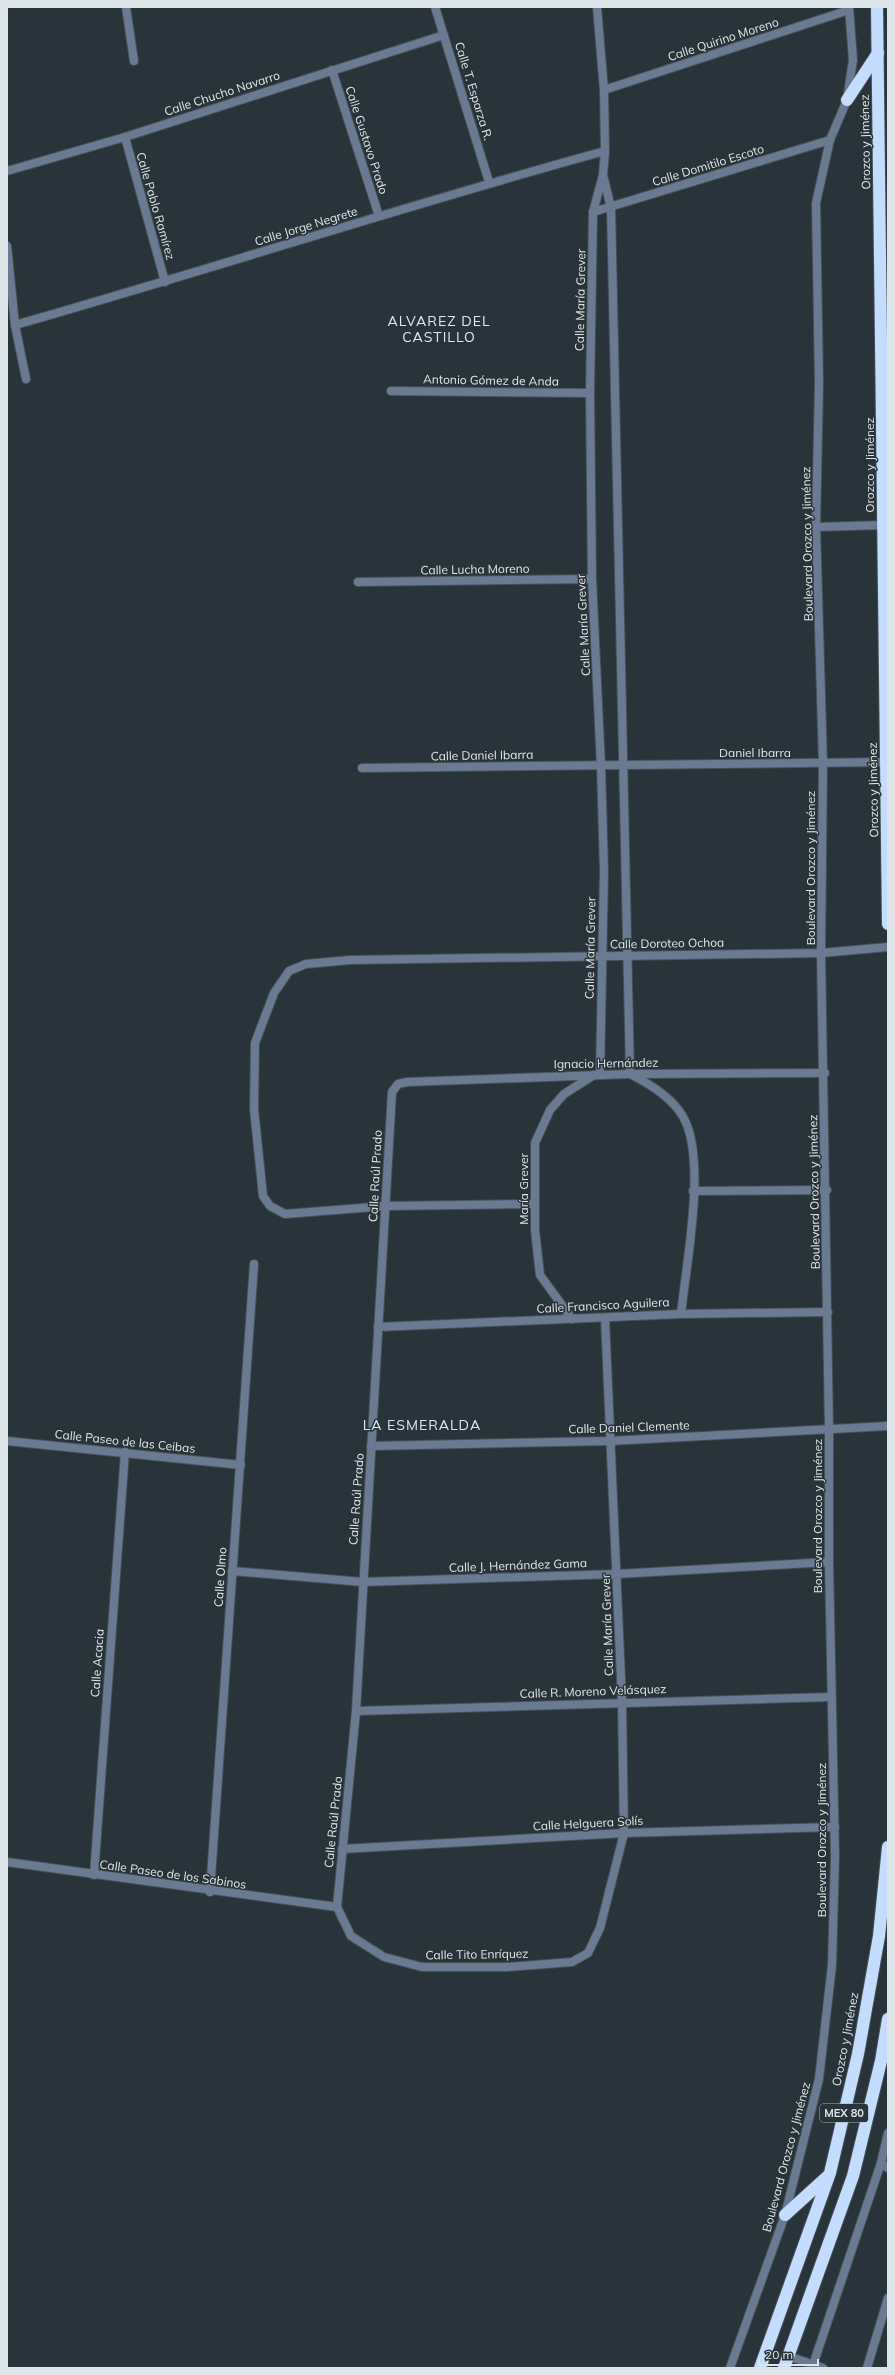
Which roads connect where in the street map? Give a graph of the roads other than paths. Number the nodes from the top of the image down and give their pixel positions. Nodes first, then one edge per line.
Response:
1 (126, 7) edge
2 (435, 7) edge
3 (598, 7) edge
4 (877, 7) edge
5 (849, 8) edge
6 (444, 35) junction
7 (878, 53) junction
8 (134, 61) dead end
9 (332, 70) junction
10 (604, 90) junction
11 (847, 100) junction
12 (124, 137) junction
13 (830, 140) junction
14 (605, 151) junction
15 (7, 171) edge
16 (603, 175) junction
17 (489, 182) junction
18 (611, 208) junction
19 (593, 212) junction
20 (379, 216) junction
21 (7, 246) edge
22 (165, 282) junction
23 (15, 325) junction
24 (26, 379) dead end
25 (391, 391) dead end
26 (590, 393) junction
27 (884, 525) junction
28 (816, 527) junction
29 (592, 579) junction
30 (358, 582) dead end
31 (887, 762) junction
32 (823, 764) junction
33 (602, 766) junction
34 (623, 766) junction
35 (362, 768) dead end
36 (888, 924) edge
37 (888, 947) edge
38 (822, 953) junction
39 (602, 955) junction
40 (628, 955) junction
41 (825, 1073) junction
42 (630, 1074) junction
43 (597, 1075) junction
44 (392, 1092) joint
45 (826, 1190) junction
46 (693, 1191) junction
47 (535, 1204) junction
48 (386, 1206) junction
49 (254, 1264) dead end
50 (828, 1312) junction
51 (681, 1314) junction
52 (605, 1318) junction
53 (572, 1319) junction
54 (378, 1327) junction
55 (888, 1426) edge
56 (829, 1430) junction
57 (7, 1441) edge
58 (610, 1441) junction
59 (371, 1446) junction
60 (125, 1452) junction
61 (241, 1465) junction
62 (828, 1562) junction
63 (232, 1571) junction
64 (617, 1574) junction
65 (363, 1582) junction
66 (831, 1697) junction
67 (622, 1702) junction
68 (356, 1711) junction
69 (835, 1827) junction
70 (624, 1833) junction
71 (888, 1847) edge
72 (342, 1849) junction
73 (7, 1862) edge
74 (94, 1875) junction
75 (210, 1892) junction
76 (337, 1908) junction
77 (600, 1928) joint
78 (888, 2020) edge
79 (888, 2133) edge
80 (884, 2166) edge
81 (830, 2173) junction
82 (785, 2216) junction
83 (888, 2298) edge
84 (788, 2356) junction
85 (812, 2366) edge
86 (730, 2368) edge
87 (760, 2368) edge
88 (784, 2368) edge
89 (823, 2368) edge
90 (868, 2368) edge

1 - 8 street
2 - 6 street, Calle T. Esparza R.
3 - 10 street, Calle María Grever
4 - 7 highway, Orozco y Jiménez
5 - 10 street, Calle Quirino Moreno
5 - 11 street, Boulevard Orozco y Jiménez / MEX 80
6 - 9 street, Calle Chucho Navarro
6 - 17 street, Calle T. Esparza R.
7 - 11 highway
7 - 27 highway, Orozco y Jiménez
9 - 12 street, Calle Chucho Navarro
9 - 20 street, Calle Gustavo Prado
10 - 14 street, Calle María Grever
11 - 13 street, Boulevard Orozco y Jiménez / MEX 80
12 - 15 street, Calle Chucho Navarro
12 - 22 street, Calle Pablo Ramírez
13 - 18 street, Calle Domitilo Escoto
13 - 28 street, Boulevard Orozco y Jiménez / MEX 80
14 - 16 street, Calle María Grever
14 - 17 street, Calle Jorge Negrete
16 - 18 street, Calle María Grever
16 - 19 street, Calle María Grever
17 - 20 street, Calle Jorge Negrete
18 - 19 street, Calle Domitilo Escoto
18 - 34 street, Calle María Grever
19 - 26 street, Calle María Grever
20 - 22 street, Calle Jorge Negrete
21 - 23 street
22 - 23 street, Calle Jorge Negrete
23 - 24 street
25 - 26 street, Antonio Gómez de Anda
26 - 29 street, Calle María Grever
27 - 28 street
27 - 31 highway, Orozco y Jiménez
28 - 32 street, Boulevard Orozco y Jiménez / MEX 80
29 - 30 street, Calle Lucha Moreno
29 - 33 street, Calle María Grever
31 - 32 street, Daniel Ibarra
31 - 36 highway, Orozco y Jiménez
32 - 34 street, Daniel Ibarra
32 - 38 street, Boulevard Orozco y Jiménez / MEX 80
33 - 34 street, Daniel Ibarra
33 - 35 street, Calle Daniel Ibarra
33 - 39 street, Calle María Grever
34 - 40 street, Calle María Grever
37 - 38 street, Calle Doroteo Ochoa
38 - 40 street, Calle Doroteo Ochoa
38 - 41 street, Boulevard Orozco y Jiménez / MEX 80
39 - 40 street, Calle Doroteo Ochoa
39 - 43 street, Calle María Grever
39 - 48 street, Calle Doroteo Ochoa
40 - 42 street, Calle María Grever
41 - 42 street, Ignacio Hernández
41 - 45 street, Boulevard Orozco y Jiménez / MEX 80
42 - 43 street, Ignacio Hernández
42 - 46 street
43 - 44 street, Ignacio Hernández
43 - 47 street, María Grever
44 - 48 street, Calle Raúl Prado
45 - 46 street
45 - 50 street, Boulevard Orozco y Jiménez / MEX 80
46 - 51 street
47 - 48 street, Calle Doroteo Ochoa
47 - 53 street, María Grever
48 - 54 street, Calle Raúl Prado
49 - 61 street, Calle Olmo
50 - 51 street, Calle Francisco Aguilera
50 - 56 street, Boulevard Orozco y Jiménez / MEX 80
51 - 52 street, Calle Francisco Aguilera
52 - 53 street, Calle Francisco Aguilera
52 - 58 street, Calle María Grever
53 - 54 street, Calle Francisco Aguilera
54 - 59 street, Calle Raúl Prado
55 - 56 street, Calle Daniel Clemente
56 - 58 street, Calle Daniel Clemente
56 - 62 street, Boulevard Orozco y Jiménez / MEX 80
57 - 60 street, Calle Paseo de las Ceibas
58 - 59 street, Calle Daniel Clemente
58 - 64 street, Calle María Grever
59 - 65 street, Calle Raúl Prado
60 - 61 street, Calle Paseo de las Ceibas
60 - 74 street, Calle Acacia
61 - 63 street, Calle Olmo
62 - 64 street, Calle J. Hernández Gama
62 - 66 street, Boulevard Orozco y Jiménez / MEX 80
63 - 65 street, Calle J. Hernández Gama
63 - 75 street, Calle Olmo
64 - 65 street, Calle J. Hernández Gama
64 - 67 street, Calle María Grever
65 - 68 street, Calle Raúl Prado
66 - 67 street, Calle R. Moreno Velásquez
66 - 69 street, Boulevard Orozco y Jiménez / MEX 80
67 - 68 street, Calle R. Moreno Velásquez
67 - 70 street, Calle María Grever
68 - 72 street, Calle Raúl Prado
69 - 70 street, Calle Helguera Solís
69 - 82 street, Boulevard Orozco y Jiménez / MEX 80
70 - 72 street, Calle Helguera Solís
70 - 77 street, Calle María Grever
71 - 81 highway, Orozco y Jiménez / MEX 80
72 - 76 street, Calle Raúl Prado
73 - 74 street, Calle Paseo de los Sabinos
74 - 75 street, Calle Paseo de los Sabinos
75 - 76 street, Calle Paseo de los Sabinos
76 - 77 street, Calle Tito Enríquez
78 - 84 highway, MEX 80
79 - 80 street
80 - 85 street
81 - 82 highway
81 - 87 highway, Orozco y Jiménez / MEX 80
82 - 86 street, Boulevard Orozco y Jiménez / MEX 80
83 - 90 street
84 - 85 street
84 - 88 highway, MEX 80
85 - 89 street

